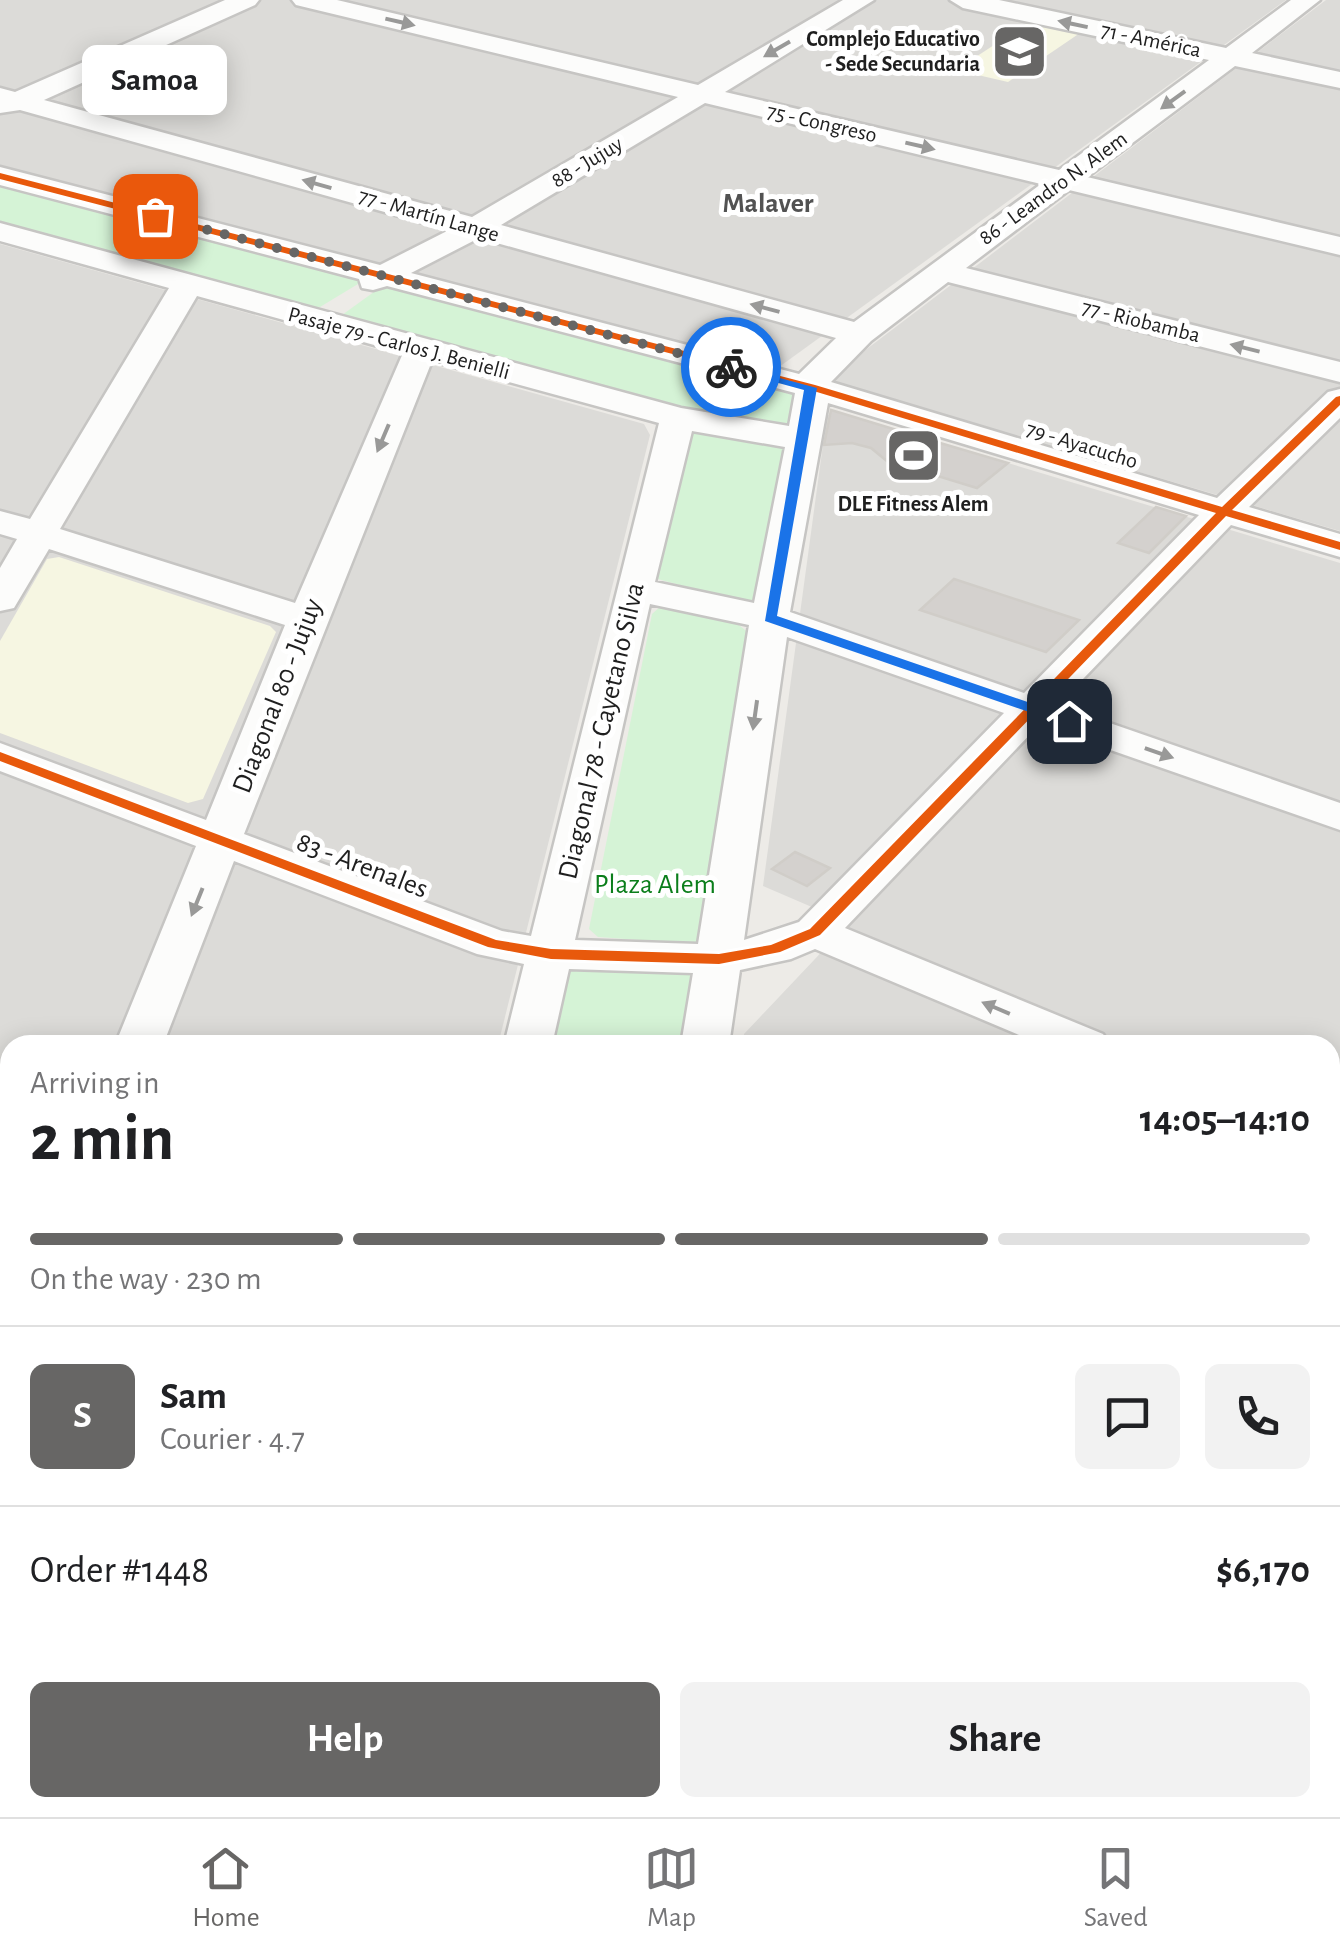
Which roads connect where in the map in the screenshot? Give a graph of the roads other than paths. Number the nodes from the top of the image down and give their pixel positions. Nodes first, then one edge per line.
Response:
1 (246, 0) edge
2 (305, 0) edge
3 (861, 0) edge
4 (962, 0) edge
5 (1307, 0) edge
6 (1231, 57) junction
7 (1340, 80) edge
8 (702, 94) junction
9 (6, 102) edge
10 (0, 176) edge
11 (1065, 180) junction
12 (475, 228) junction
13 (0, 232) edge
14 (1340, 246) edge
15 (942, 271) junction
16 (383, 276) junction
17 (187, 285) junction
18 (311, 319) junction
19 (859, 334) junction
20 (420, 348) junction
21 (1340, 372) edge
22 (811, 388) junction
23 (1340, 398) edge
24 (678, 418) junction
25 (801, 439) junction
26 (1224, 511) junction
27 (0, 522) edge
28 (39, 535) junction
29 (1340, 546) edge
30 (634, 589) junction
31 (0, 600) edge
32 (770, 618) junction
33 (307, 619) junction
34 (1036, 709) junction
35 (0, 756) edge
36 (1340, 817) edge
37 (222, 838) junction
38 (815, 932) junction
39 (551, 954) junction
40 (719, 959) junction
41 (143, 1035) edge
42 (531, 1035) edge
43 (707, 1035) edge
44 (1062, 1035) edge

1 - 9 street
2 -> 8 street, 75 - Congreso
3 -> 8 street, 88 - Jujuy
6 -> 4 street, 71 - América
5 - 6 street, 86 - Leandro N. Alem
6 - 7 street, 71 - América
6 -> 11 street, 86 - Leandro N. Alem
8 -> 11 street, 75 - Congreso
8 - 12 street, 88 - Jujuy
12 -> 9 street, 77 - Martín Lange
10 - 16 street, 79 - Ayacucho
11 - 14 street, 75 - Congreso
11 - 15 street, 86 - Leandro N. Alem
12 - 16 street, 88 - Jujuy
19 -> 12 street, 77 - Martín Lange
13 - 17 street, Pasaje 79 - Carlos J. Benielli
15 - 19 street, 86 - Leandro N. Alem
21 -> 15 street, 77 - Riobamba
16 - 18 street, 88 - Jujuy
16 - 22 street, 79 - Ayacucho
17 - 18 street, Pasaje 79 - Carlos J. Benielli
17 - 28 street
18 - 20 street, Pasaje 79 - Carlos J. Benielli
19 - 22 street, 86 - Leandro N. Alem
20 - 24 street, Pasaje 79 - Carlos J. Benielli
20 -> 33 street, Diagonal 80 - Jujuy
22 - 25 street
22 - 26 street, 79 - Ayacucho
23 - 26 street
24 - 25 street, Pasaje 79 - Carlos J. Benielli
24 - 30 street, Diagonal 78 - Cayetano Silva
25 - 32 street
26 - 29 street, 79 - Ayacucho
26 - 34 street
27 - 28 street
28 - 31 street
28 - 33 street
30 - 32 street
30 - 39 street, Diagonal 78 - Cayetano Silva
32 - 34 street
32 -> 40 street
33 - 37 street, Diagonal 80 - Jujuy
34 -> 36 street
34 - 38 street
35 - 37 street, 83 - Arenales
37 - 39 street, 83 - Arenales
37 -> 41 street, Diagonal 80 - Jujuy
38 - 40 street, 83 - Arenales
44 -> 38 street
39 - 40 street, 83 - Arenales
39 - 42 street, Diagonal 78 - Cayetano Silva
40 - 43 street

